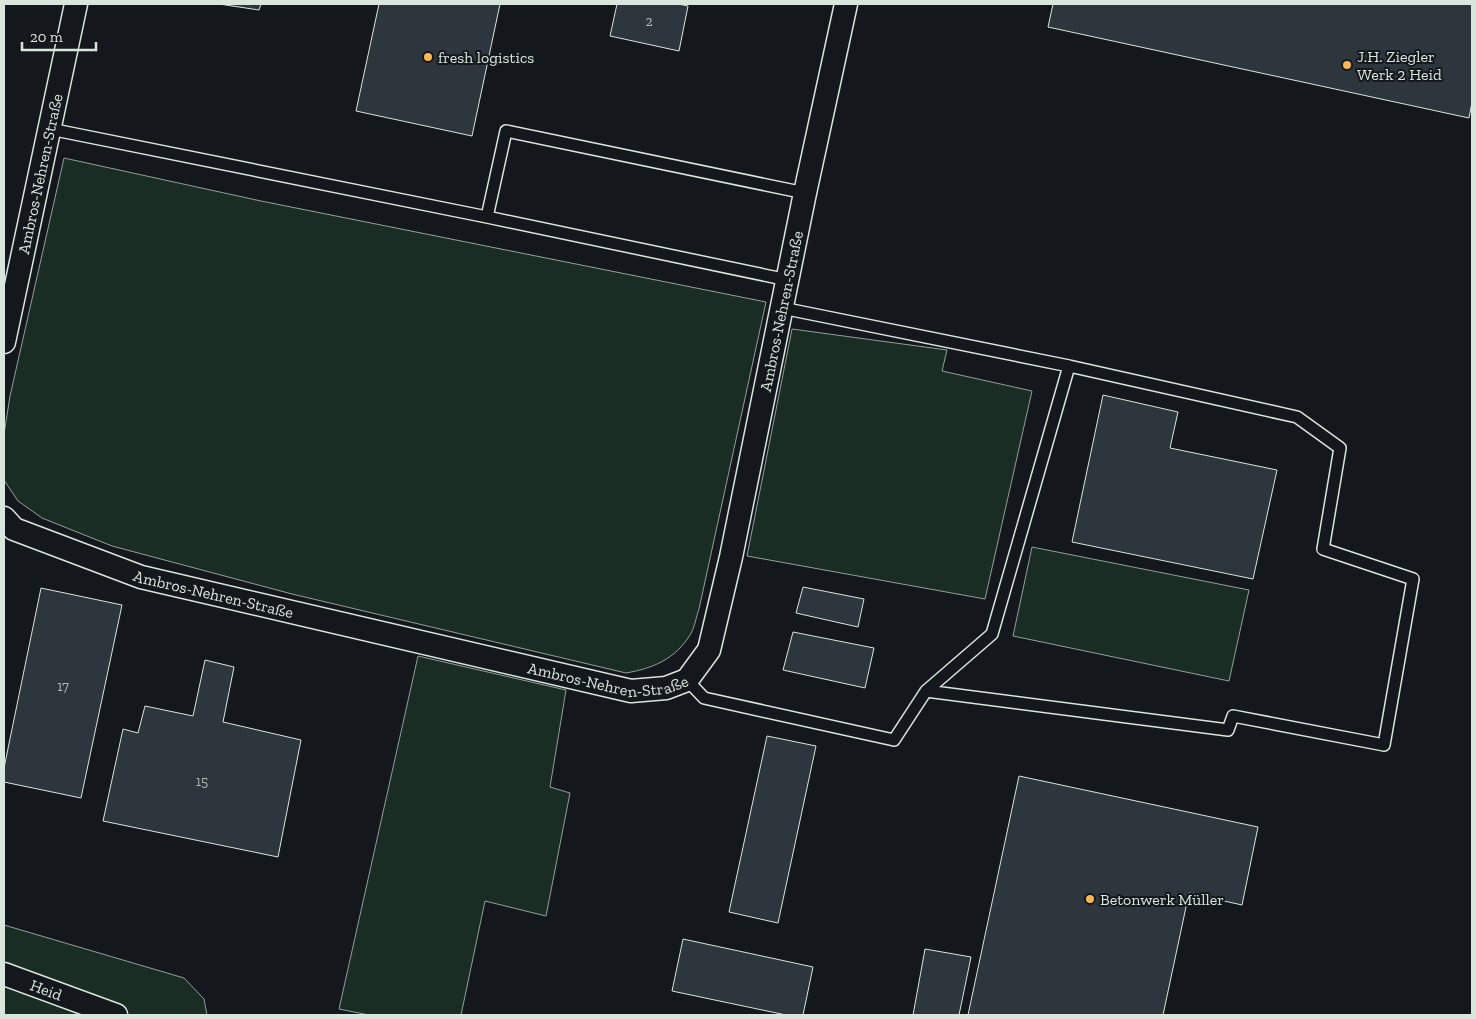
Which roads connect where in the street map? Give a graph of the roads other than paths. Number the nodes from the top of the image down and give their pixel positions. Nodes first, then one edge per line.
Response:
1 (76, 4) edge
2 (846, 4) edge
3 (50, 129) junction
4 (805, 193) junction
5 (487, 217) junction
6 (788, 280) junction
7 (782, 308) junction
8 (4, 342) edge
9 (1069, 366) junction
10 (4, 518) edge
11 (687, 680) junction
12 (926, 691) junction
13 (4, 974) edge
14 (116, 1015) edge

1 - 3 street, Ambros-Nehren-Straße
2 - 4 street, Ambros-Nehren-Straße
3 - 5 lane
3 - 8 street, Ambros-Nehren-Straße
4 - 5 lane
4 - 6 street, Ambros-Nehren-Straße
5 - 6 lane
6 - 7 street, Ambros-Nehren-Straße
7 - 9 lane
7 - 11 street, Ambros-Nehren-Straße
9 - 12 lane
9 - 12 lane
10 - 11 street, Ambros-Nehren-Straße
11 - 12 lane
13 - 14 street, Heid

